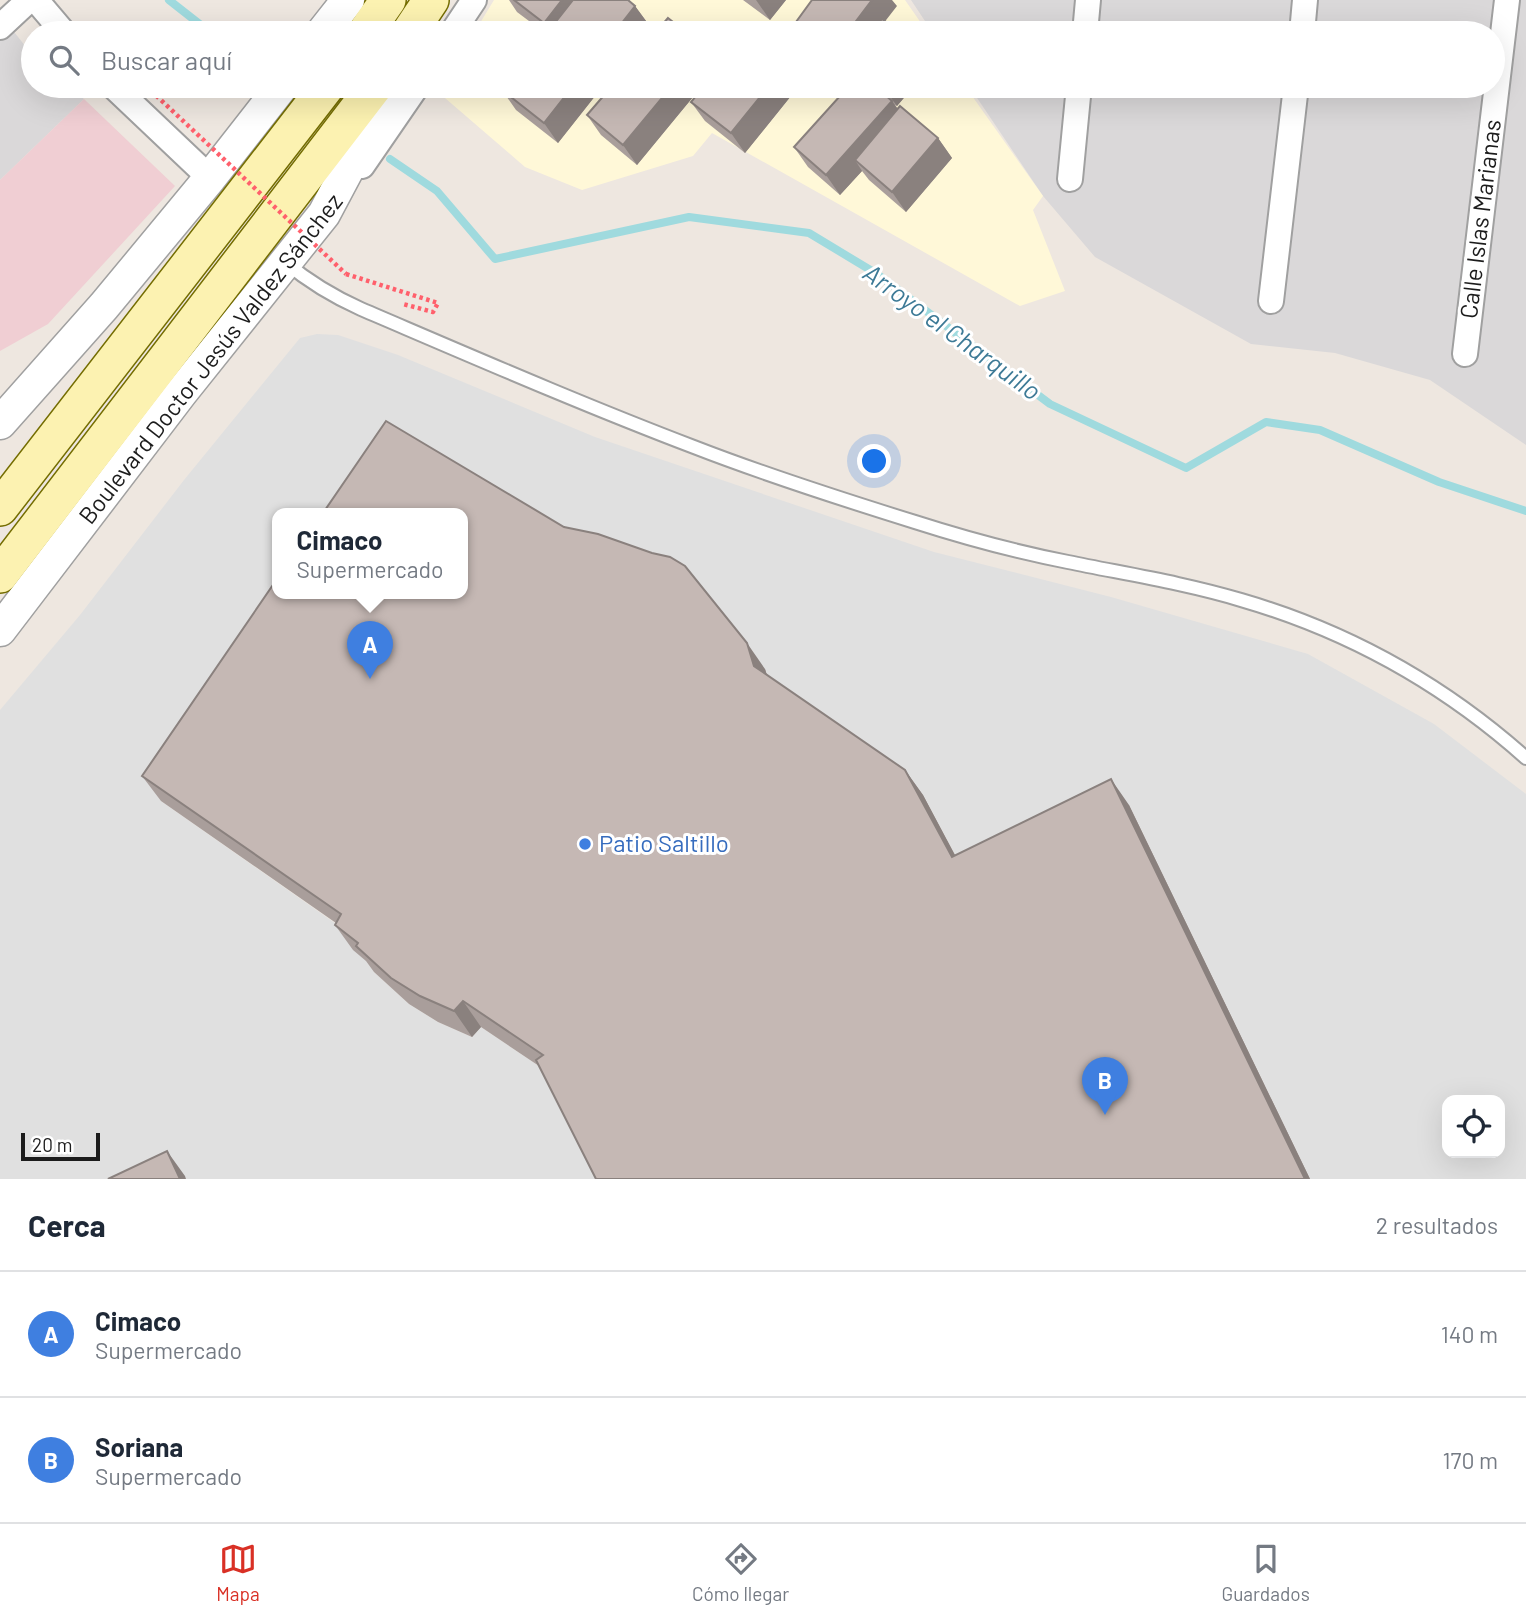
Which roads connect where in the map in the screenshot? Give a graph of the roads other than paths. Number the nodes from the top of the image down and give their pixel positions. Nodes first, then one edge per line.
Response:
1 (29, 0) edge
2 (36, 0) edge
3 (388, 0) edge
4 (433, 0) edge
5 (474, 0) edge
6 (1088, 0) edge
7 (1305, 0) edge
8 (1507, 0) edge
9 (340, 16) edge
10 (54, 21) edge
11 (418, 21) edge
12 (424, 21) edge
13 (460, 21) edge
14 (1086, 21) edge
15 (1303, 21) edge
16 (1505, 21) edge
17 (0, 27) edge
18 (125, 98) edge
19 (273, 98) edge
20 (318, 98) edge
21 (365, 98) edge
22 (386, 98) edge
23 (409, 98) edge
24 (1078, 98) edge
25 (1295, 98) edge
26 (1495, 98) edge
27 (221, 164) junction
28 (1069, 179) dead end
29 (324, 214) junction
30 (285, 262) junction
31 (1272, 301) dead end
32 (1465, 354) dead end
33 (0, 423) edge
34 (0, 508) edge
35 (0, 575) edge
36 (0, 630) edge
37 (1526, 758) edge

1 - 17 street
2 - 10 street
3 - 9 main road
4 - 11 main road
4 - 12 street
5 - 13 street
6 - 14 street
7 - 15 street
8 - 16 street, Calle Islas Marianas
18 - 27 street
19 - 27 street
20 - 34 main road
21 - 35 main road, Boulevard Doctor Jesús Valdez Sánchez
22 - 29 street
23 - 29 street, Boulevard Doctor Jesús Valdez Sánchez
24 - 28 street
25 - 31 street
26 - 32 street, Calle Islas Marianas
27 - 33 street
29 - 30 street, Boulevard Doctor Jesús Valdez Sánchez
30 - 36 street, Boulevard Doctor Jesús Valdez Sánchez
30 - 37 lane

